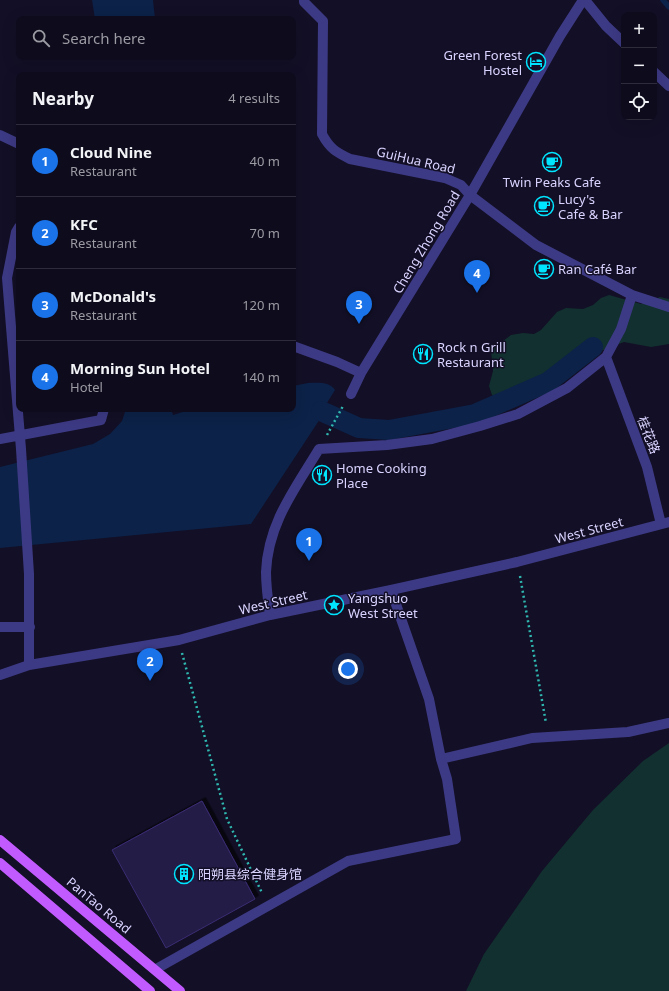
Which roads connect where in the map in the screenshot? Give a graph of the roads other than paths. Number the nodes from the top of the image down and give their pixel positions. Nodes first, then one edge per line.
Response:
1 (304, 0) edge
2 (584, 0) edge
3 (621, 40) edge
4 (657, 75) edge
5 (669, 86) edge
6 (0, 135) edge
7 (16, 143) edge
8 (470, 195) junction
9 (16, 232) edge
10 (3, 278) edge
11 (632, 295) junction
12 (669, 307) edge
13 (296, 347) edge
14 (606, 357) junction
15 (361, 373) junction
16 (350, 394) dead end
17 (16, 398) edge
18 (18, 412) edge
19 (103, 412) edge
20 (20, 435) junction
21 (0, 439) edge
22 (665, 523) edge
23 (391, 590) junction
24 (270, 615) junction
25 (0, 627) edge
26 (30, 627) junction
27 (30, 665) junction
28 (0, 675) edge
29 (669, 723) edge
30 (441, 759) junction
31 (0, 840) edge
32 (0, 862) edge
33 (156, 969) junction
34 (150, 991) edge
35 (180, 991) edge

1 - 8 street, GuiHua Road
2 - 3 street
2 - 8 street, Cheng Zhong Road
4 - 5 street
6 - 7 street
8 - 11 street, GuiHua Road
8 - 15 street, Cheng Zhong Road
9 - 10 street
10 - 17 street
11 - 12 street, GuiHua Road
11 - 14 street
13 - 15 street
14 - 22 street, 桂花路
14 - 24 street
15 - 16 street, Cheng Zhong Road
18 - 20 street
19 - 20 street
20 - 21 street
20 - 26 street
22 - 23 street, West Street
23 - 24 street, West Street
23 - 30 street
24 - 27 street, West Street
25 - 26 street
26 - 27 street
27 - 28 street, West Street
29 - 30 street
30 - 33 street
31 - 33 main road, PanTao Road
32 - 34 main road
33 - 35 main road, PanTao Road

